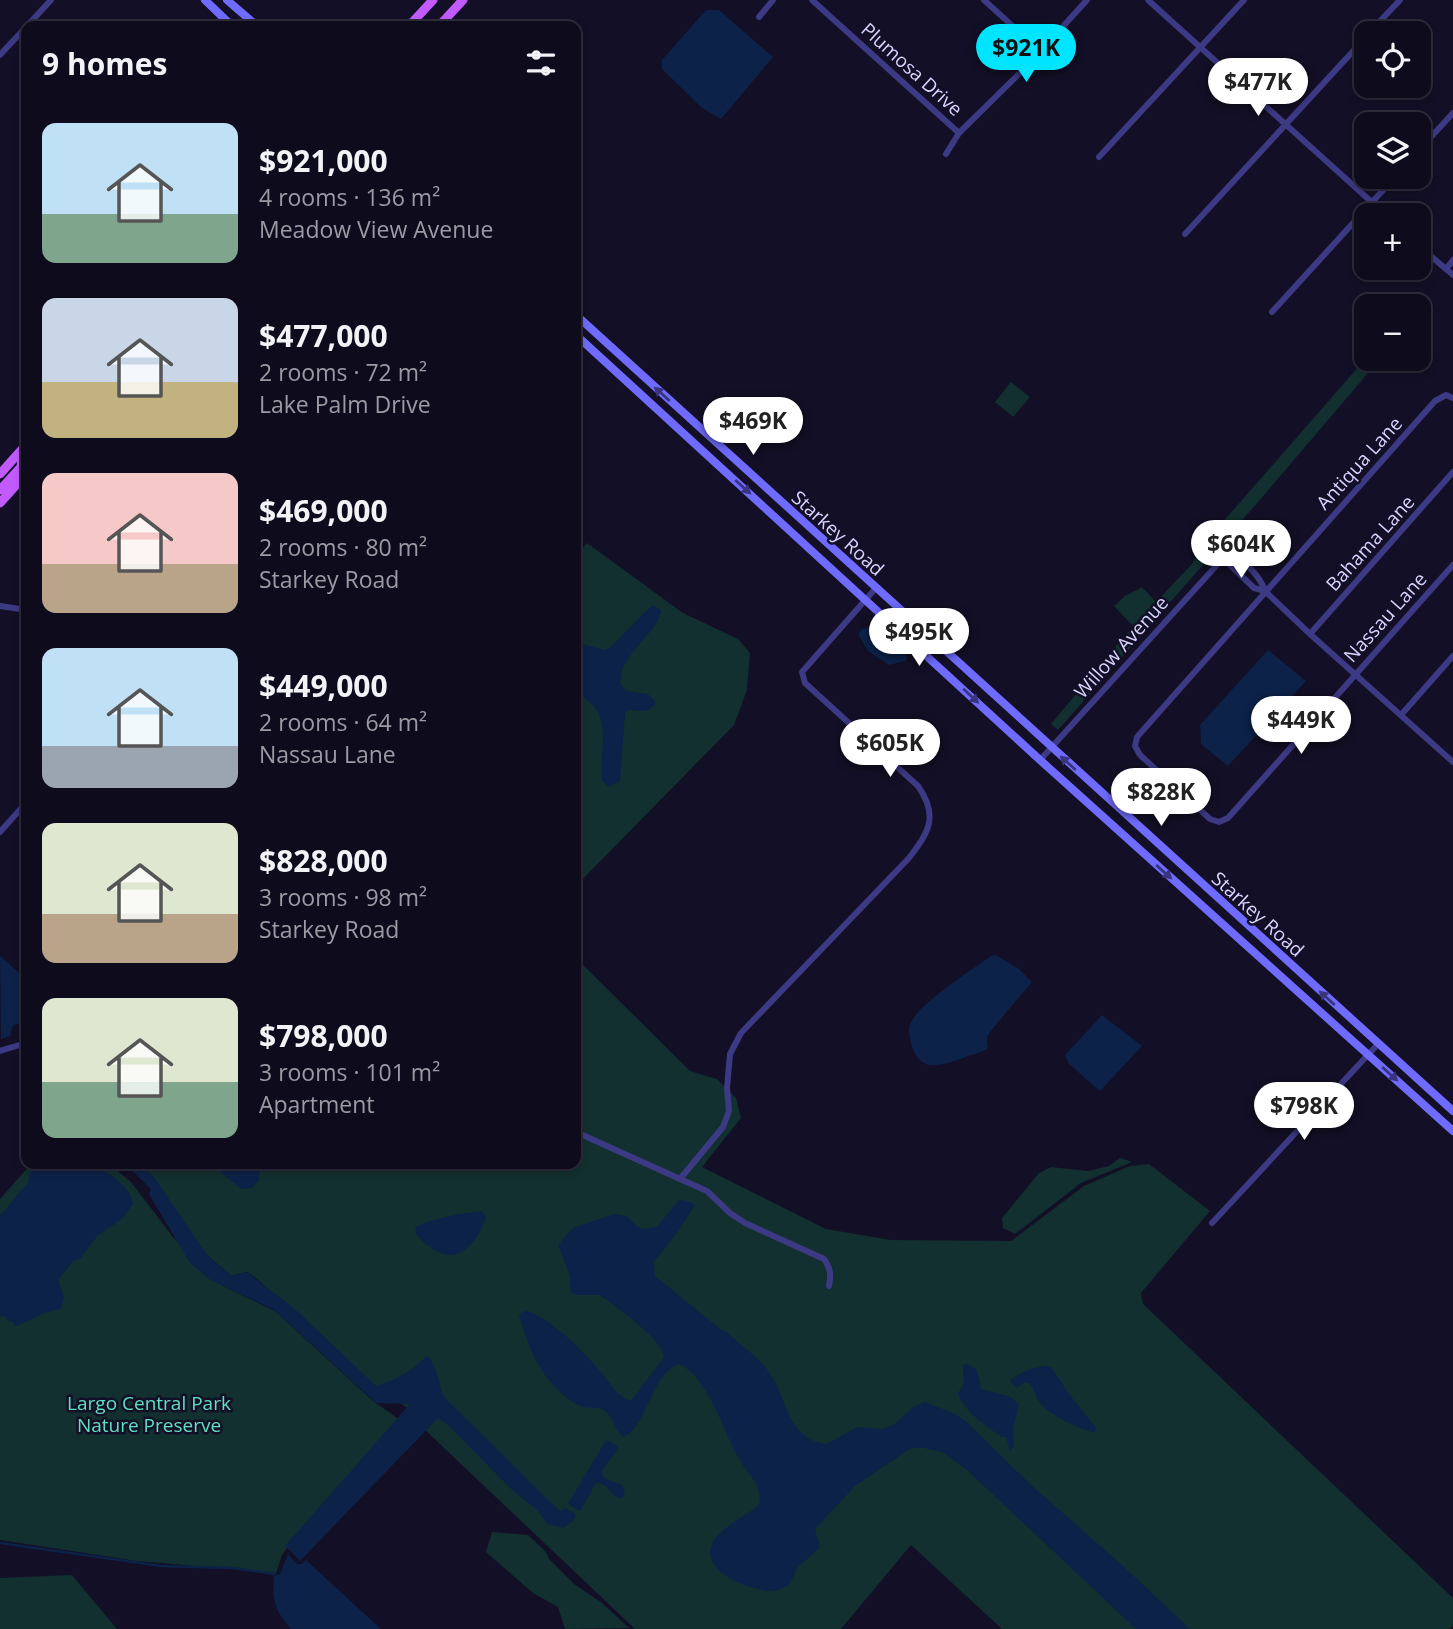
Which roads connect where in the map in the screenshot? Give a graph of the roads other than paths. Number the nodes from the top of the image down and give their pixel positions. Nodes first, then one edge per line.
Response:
1 (51, 0) edge
2 (205, 0) edge
3 (227, 0) edge
4 (433, 0) edge
5 (460, 0) edge
6 (774, 0) edge
7 (812, 0) edge
8 (984, 0) edge
9 (1087, 0) edge
10 (1148, 0) edge
11 (1244, 0) edge
12 (1400, 0) edge
13 (759, 17) dead end
14 (32, 21) edge
15 (227, 21) edge
16 (251, 21) edge
17 (414, 21) edge
18 (444, 21) edge
19 (1381, 21) edge
20 (21, 33) edge
21 (1201, 47) junction
22 (1354, 50) edge
23 (1040, 51) junction
24 (0, 55) edge
25 (1453, 113) edge
26 (1285, 124) junction
27 (959, 133) junction
28 (1431, 137) edge
29 (946, 154) dead end
30 (1099, 157) dead end
31 (1383, 189) edge
32 (1371, 202) junction
33 (1185, 234) dead end
34 (1431, 256) edge
35 (1453, 260) edge
36 (1446, 269) junction
37 (1453, 275) edge
38 (1272, 312) dead end
39 (581, 320) edge
40 (581, 340) edge
41 (1450, 397) edge
42 (21, 453) edge
43 (21, 468) edge
44 (1453, 472) edge
45 (0, 474) edge
46 (21, 480) edge
47 (0, 490) edge
48 (0, 503) edge
49 (1453, 565) edge
50 (875, 589) junction
51 (1265, 590) junction
52 (866, 600) junction
53 (0, 606) edge
54 (21, 609) edge
55 (1310, 634) junction
56 (1453, 656) edge
57 (1355, 675) junction
58 (1401, 715) junction
59 (1135, 746) joint
60 (1051, 748) junction
61 (1452, 758) edge
62 (1041, 761) junction
63 (21, 809) edge
64 (0, 832) edge
65 (1378, 1044) junction
66 (21, 1045) edge
67 (0, 1051) edge
68 (1368, 1055) junction
69 (1453, 1111) edge
70 (1453, 1131) edge
71 (581, 1134) edge
72 (680, 1179) junction
73 (1212, 1223) dead end
74 (829, 1286) dead end

1 - 14 street
2 - 15 main road
3 - 16 main road
4 - 17 main road
5 - 18 main road
6 - 13 street
7 - 27 street, Plumosa Drive
8 - 23 street
9 - 23 street
10 - 21 street
11 - 21 street
12 - 19 street
20 - 24 street
21 - 26 street
21 - 30 street
22 - 26 street
23 - 27 street
25 - 28 street
26 - 32 street
26 - 33 street
27 - 29 street
31 - 32 street
32 - 38 street
34 - 36 street
35 - 36 street
36 - 37 street
50 -> 39 main road, Starkey Road
40 -> 52 main road, Starkey Road
41 - 51 street, Antiqua Lane
42 - 45 main road
43 - 47 main road
44 - 55 street, Bahama Lane
46 - 48 main road
49 - 57 street, Nassau Lane
50 - 52 street
50 - 60 main road, Starkey Road
51 - 55 street
51 - 59 street, Antiqua Lane
51 - 60 street, Willow Avenue
52 -> 62 main road, Starkey Road
52 - 72 street
53 - 54 street
55 - 57 street
56 - 58 street
57 - 58 street
57 - 59 street, Nassau Lane
58 - 61 street
60 - 62 street, Willow Avenue
65 -> 60 main road, Starkey Road
62 -> 68 main road, Starkey Road
63 - 64 street
65 - 68 street
65 - 69 main road, Starkey Road
66 - 67 street
68 -> 70 main road, Starkey Road
68 - 73 street
71 - 72 street
72 - 74 street

